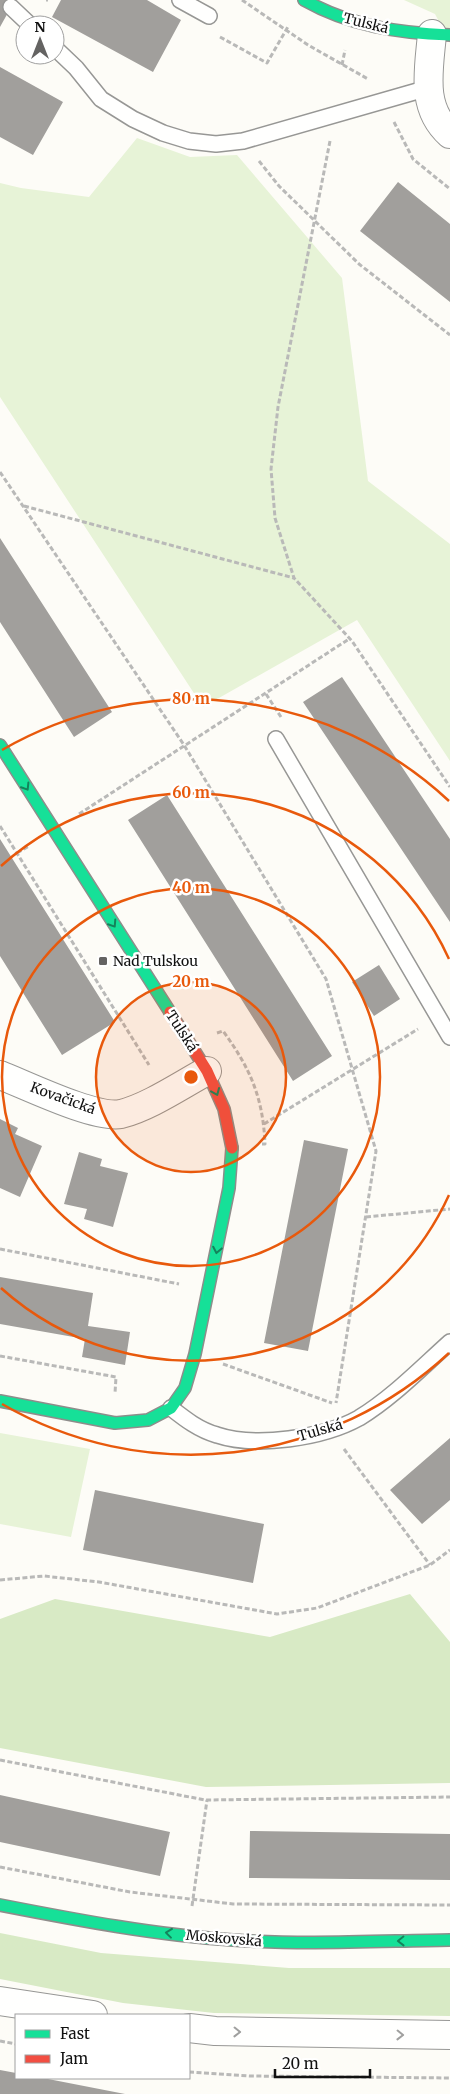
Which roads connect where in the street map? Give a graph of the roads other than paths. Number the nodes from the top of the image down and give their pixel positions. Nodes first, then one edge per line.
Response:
1 (180, 0) edge
2 (304, 0) edge
3 (11, 7) dead end
4 (19, 15) edge
5 (209, 16) dead end
6 (441, 35) edge
7 (65, 58) edge
8 (428, 88) junction
9 (450, 134) edge
10 (276, 739) dead end
11 (0, 745) edge
12 (450, 1037) edge
13 (207, 1071) junction
14 (0, 1074) edge
15 (450, 1342) edge
16 (0, 1401) edge
17 (171, 1408) junction
18 (0, 1905) edge
19 (450, 1940) edge
20 (0, 2000) edge
21 (87, 2014) edge
22 (190, 2028) edge
23 (450, 2035) edge

1 - 5 lane
2 - 6 street, Tulská
3 - 4 lane
6 - 8 street, Tulská
7 - 8 lane
8 - 9 street, Tulská
10 - 12 lane
11 -> 13 street, Tulská
13 - 14 street, Kovačická
13 -> 17 street, Tulská
15 - 17 lane, Tulská
16 - 17 street, Tulská
19 -> 18 street, Moskovská
20 - 21 street
22 -> 23 street

